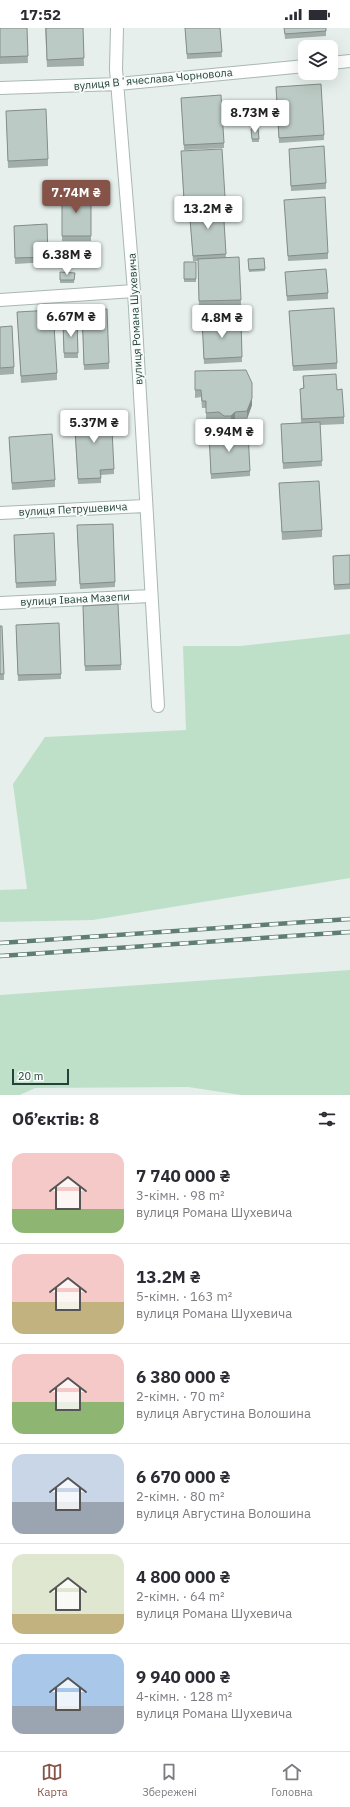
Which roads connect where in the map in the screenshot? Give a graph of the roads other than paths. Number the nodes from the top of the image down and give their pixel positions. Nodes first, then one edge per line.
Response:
1 (118, 28) edge
2 (350, 61) edge
3 (338, 62) edge
4 (298, 67) edge
5 (118, 84) junction
6 (0, 88) edge
7 (134, 291) junction
8 (0, 300) edge
9 (145, 506) junction
10 (0, 513) edge
11 (151, 596) junction
12 (0, 603) edge
13 (158, 706) dead end

1 - 5 street, вулиця Романа Шухевича
2 - 3 street
4 - 5 street, вулиця Вʼячеслава Чорновола
5 - 6 street, вулиця Вʼячеслава Чорновола
5 - 7 street, вулиця Романа Шухевича
7 - 8 street
7 - 9 street, вулиця Романа Шухевича
9 - 10 street, вулиця Петрушевича
9 - 11 street, вулиця Романа Шухевича
11 - 12 street, вулиця Івана Мазепи
11 - 13 street, вулиця Романа Шухевича

